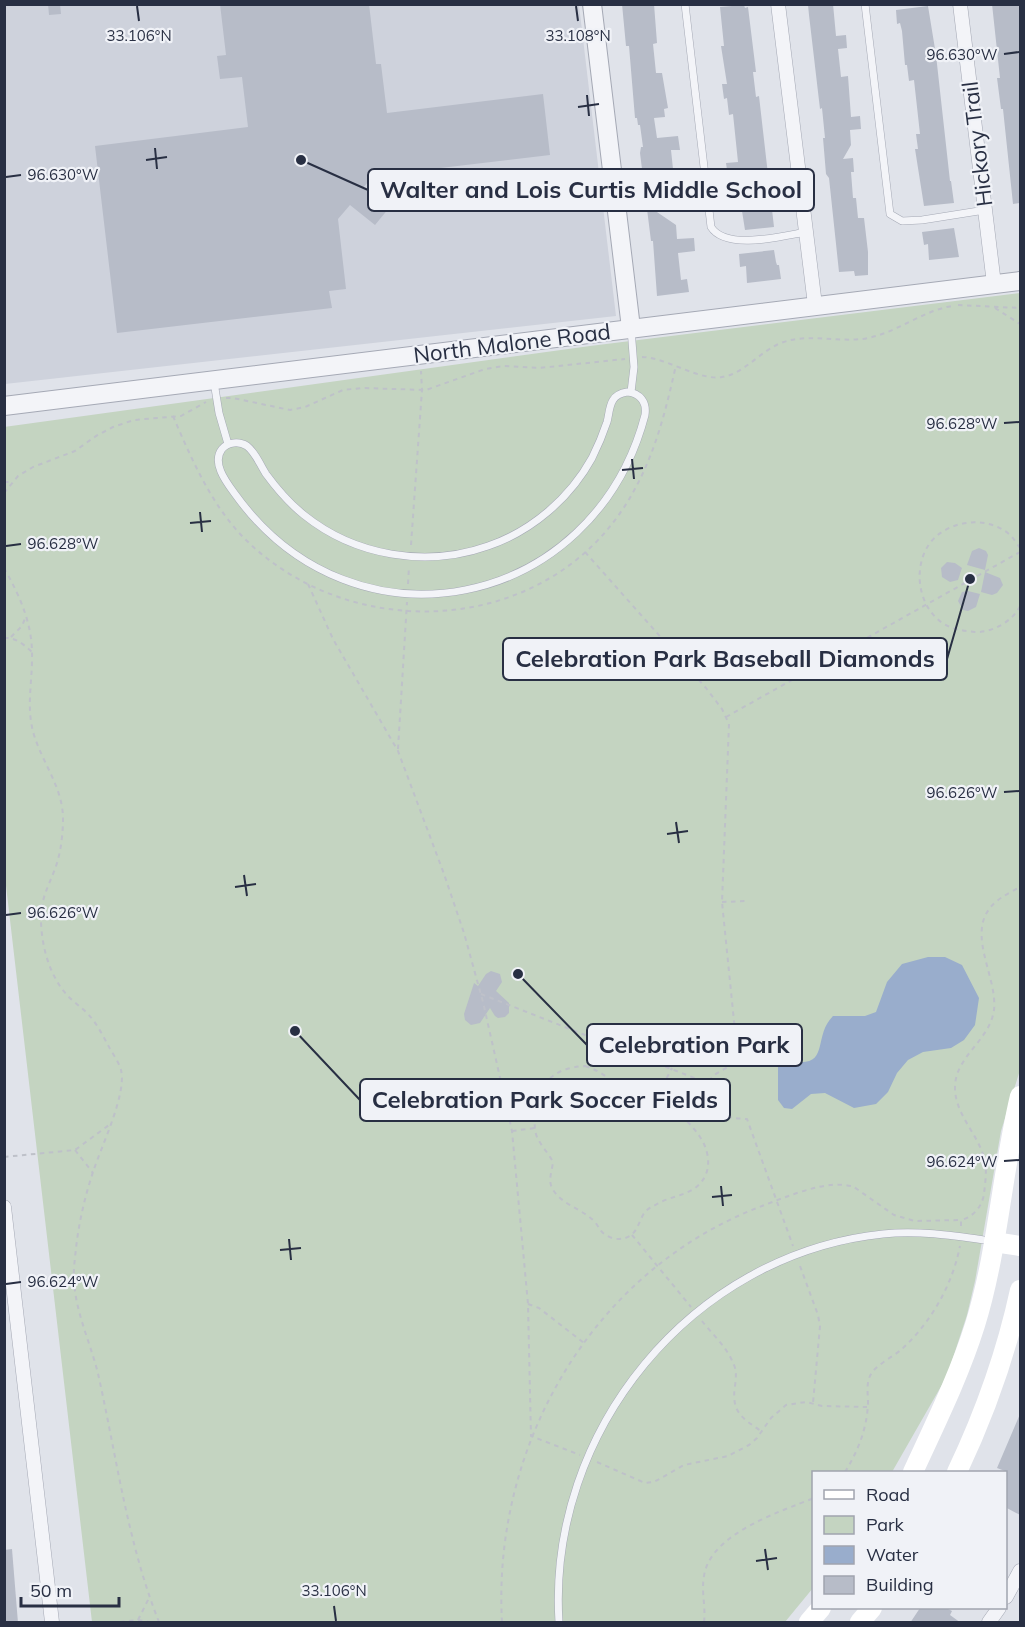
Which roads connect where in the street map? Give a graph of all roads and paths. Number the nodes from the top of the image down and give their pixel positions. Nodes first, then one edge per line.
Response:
1 (592, 4) edge
2 (685, 4) edge
3 (778, 4) edge
4 (865, 4) edge
5 (960, 4) edge
6 (985, 210) junction
7 (807, 232) junction
8 (1020, 281) edge
9 (994, 284) junction
10 (815, 305) junction
11 (992, 307) junction
12 (1020, 308) edge
13 (1020, 324) edge
14 (631, 328) junction
15 (633, 358) junction
16 (676, 365) junction
17 (214, 380) junction
18 (631, 392) junction
19 (217, 399) junction
20 (4, 406) edge
21 (172, 416) junction
22 (228, 444) junction
23 (4, 482) edge
24 (13, 482) junction
25 (4, 493) edge
26 (1020, 550) edge
27 (585, 552) junction
28 (4, 568) edge
29 (308, 585) junction
30 (926, 605) junction
31 (1020, 606) edge
32 (26, 616) junction
33 (4, 638) edge
34 (10, 638) junction
35 (32, 652) junction
36 (726, 717) junction
37 (1020, 887) edge
38 (747, 901) dead end
39 (722, 902) junction
40 (481, 994) junction
41 (672, 1068) junction
42 (708, 1083) junction
43 (1020, 1096) edge
44 (654, 1102) junction
45 (111, 1123) junction
46 (535, 1128) junction
47 (512, 1131) junction
48 (75, 1150) junction
49 (4, 1157) edge
50 (93, 1173) junction
51 (4, 1208) edge
52 (632, 1235) junction
53 (962, 1237) junction
54 (994, 1242) junction
55 (1020, 1246) edge
56 (797, 1255) junction
57 (1020, 1290) edge
58 (528, 1304) junction
59 (695, 1312) junction
60 (584, 1343) dead end
61 (813, 1404) junction
62 (867, 1407) junction
63 (761, 1431) junction
64 (586, 1458) junction
65 (846, 1471) edge
66 (914, 1471) edge
67 (958, 1471) edge
68 (812, 1498) edge
69 (1020, 1571) edge
70 (1007, 1594) edge
71 (149, 1597) junction
72 (820, 1609) edge
73 (871, 1609) edge
74 (998, 1609) edge
75 (138, 1620) junction
76 (52, 1623) edge
77 (120, 1623) edge
78 (150, 1623) edge
79 (159, 1623) edge
80 (559, 1623) edge
81 (704, 1623) edge
82 (809, 1623) edge
83 (860, 1623) edge
84 (989, 1623) edge

1 - 14 street
2 - 7 lane
3 - 7 street
4 - 6 lane
5 - 6 street, Hickory Trail
6 - 9 street, Hickory Trail
7 - 10 street
8 - 9 street, North Malone Road
9 - 10 street, North Malone Road
10 - 14 street, North Malone Road
11 - 12 path
11 - 13 path
11 - 16 path
14 - 15 lane
14 - 17 street, North Malone Road
15 - 16 path
15 - 18 lane
15 - 19 path
16 - 27 path
17 - 19 lane
17 - 20 street, North Malone Road
18 - 22 lane
18 - 22 lane
19 - 21 path
19 - 22 lane
21 - 24 path
21 - 29 path
23 - 24 path
24 - 25 path
26 - 30 path
26 - 30 path
27 - 29 path
27 - 36 path
28 - 32 path
29 - 40 path
30 - 31 path
30 - 36 path
32 - 34 path
32 - 35 path
33 - 34 path
34 - 35 path
35 - 45 path
36 - 39 path
37 - 53 path
38 - 39 path
39 - 42 path
40 - 41 path
40 - 47 path
41 - 42 path
41 - 44 path
42 - 56 path
43 - 54 main road
44 - 46 path
44 - 52 path
45 - 48 path
45 - 50 path
46 - 47 path
46 - 52 path
47 - 58 path
48 - 49 path
48 - 50 path
50 - 71 path
51 - 76 street
52 - 59 path
53 - 54 lane
53 - 56 lane
53 - 62 path
54 - 55 main road
54 - 66 main road
56 - 59 lane
56 - 61 path
57 - 67 main road
58 - 60 path
58 - 64 path
59 - 63 path
59 - 64 lane
61 - 62 path
61 - 63 path
62 - 65 path
63 - 64 path
64 - 80 lane
68 - 81 path
69 - 70 street
71 - 75 path
71 - 79 path
72 - 82 main road
73 - 83 main road
74 - 84 street
75 - 77 path
75 - 78 path

